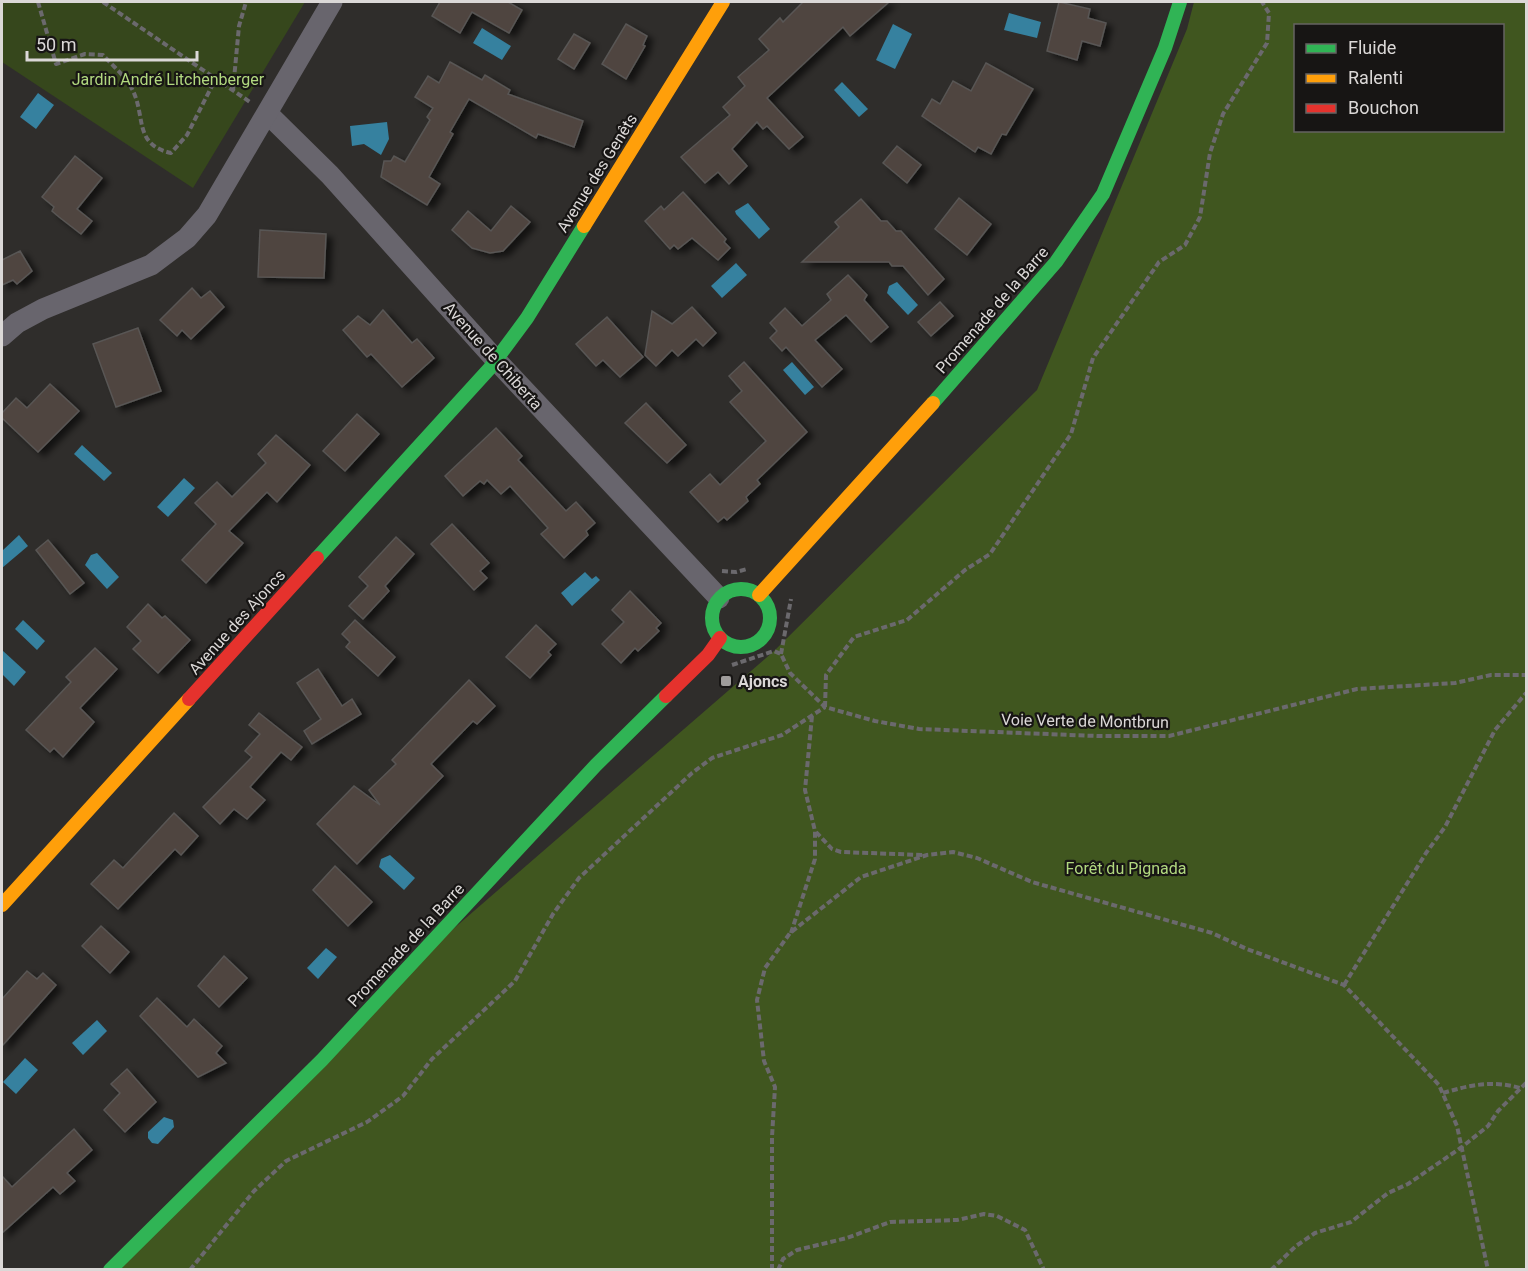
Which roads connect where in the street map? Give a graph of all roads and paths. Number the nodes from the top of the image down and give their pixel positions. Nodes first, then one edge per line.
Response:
1 (38, 2) edge
2 (103, 2) edge
3 (246, 2) edge
4 (332, 2) edge
5 (723, 2) edge
6 (1180, 2) edge
7 (1262, 2) edge
8 (216, 78) junction
9 (233, 90) junction
10 (261, 109) junction
11 (2, 336) edge
12 (495, 359) junction
13 (759, 596) junction
14 (719, 598) junction
15 (791, 599) dead end
16 (720, 638) junction
17 (781, 654) junction
18 (708, 655) junction
19 (1527, 675) edge
20 (1527, 693) edge
21 (825, 707) junction
22 (812, 716) junction
23 (815, 831) junction
24 (927, 855) junction
25 (2, 905) edge
26 (790, 933) junction
27 (1344, 985) junction
28 (1527, 1083) edge
29 (1520, 1088) junction
30 (1443, 1093) junction
31 (1462, 1147) junction
32 (110, 1269) edge
33 (190, 1269) edge
34 (772, 1269) edge
35 (778, 1269) edge
36 (1044, 1269) edge
37 (1271, 1269) edge
38 (1488, 1269) edge

1 - 8 path
2 - 8 path
3 - 9 path
4 - 10 street
5 - 12 main road, Avenue des Genêts
6 - 13 main road, Promenade de la Barre
7 - 21 path
8 - 9 path
9 - 10 path
10 - 11 street
10 - 12 street, Avenue de Chiberta
12 - 14 street, Avenue de Chiberta
12 - 25 main road, Avenue des Ajoncs
13 - 14 main road
13 - 16 main road
14 - 16 main road
15 - 17 path
16 - 18 main road, Promenade de la Barre
17 - 18 path
17 - 21 path, Voie Verte de Montbrun
18 - 32 main road, Promenade de la Barre
19 - 21 path, Voie Verte de Montbrun
20 - 27 path
21 - 22 path
22 - 23 path
22 - 33 path
23 - 24 path
23 - 26 path
24 - 26 path
24 - 27 path
26 - 34 path
27 - 30 path
28 - 29 path
29 - 30 path
29 - 31 path
30 - 31 path
31 - 37 path
31 - 38 path
35 - 36 path

